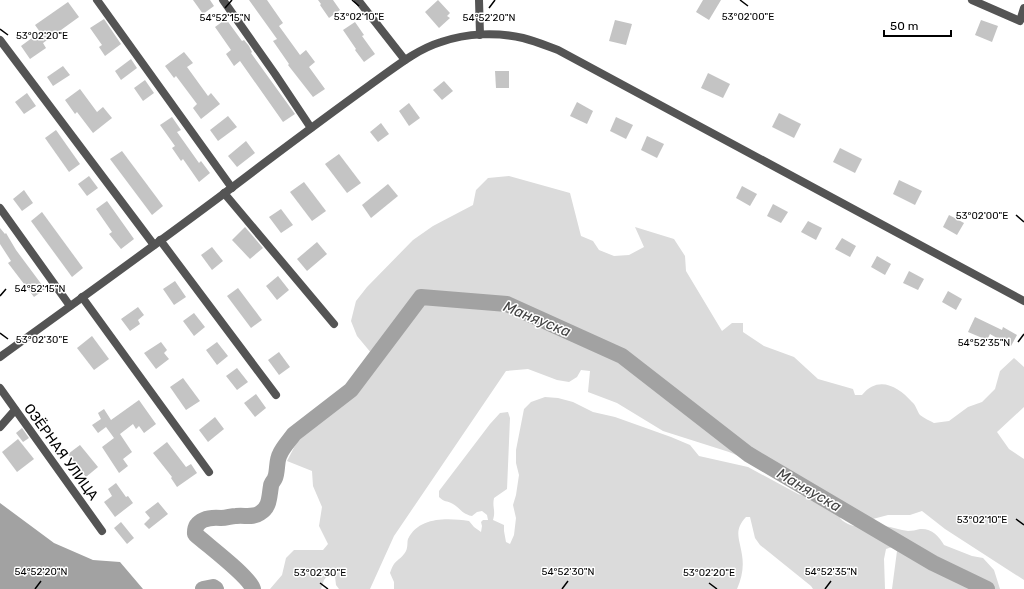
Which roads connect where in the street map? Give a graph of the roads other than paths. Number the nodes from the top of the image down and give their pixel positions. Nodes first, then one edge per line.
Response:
1 (97, 0) edge
2 (223, 0) edge
3 (358, 0) edge
4 (479, 0) edge
5 (972, 0) edge
6 (1024, 8) edge
7 (480, 35) junction
8 (0, 40) edge
9 (405, 60) junction
10 (311, 128) junction
11 (232, 188) junction
12 (224, 193) junction
13 (0, 208) edge
14 (157, 242) junction
15 (82, 297) junction
16 (1024, 301) edge
17 (70, 306) junction
18 (334, 324) dead end
19 (0, 357) edge
20 (0, 388) edge
21 (276, 395) dead end
22 (15, 410) junction
23 (0, 427) edge
24 (209, 472) dead end
25 (102, 531) dead end

1 - 11 street
2 - 10 street
3 - 9 street
4 - 7 street
5 - 6 street
7 - 9 street
7 - 16 street
8 - 14 street
9 - 10 street
10 - 11 street
11 - 12 street
12 - 14 street
12 - 18 street
13 - 17 street
14 - 15 street
14 - 21 street
15 - 17 street
15 - 24 street
17 - 19 street
20 - 22 street, ОЗЁРНАЯ УЛИЦА
22 - 23 street
22 - 25 street, ОЗЁРНАЯ УЛИЦА

